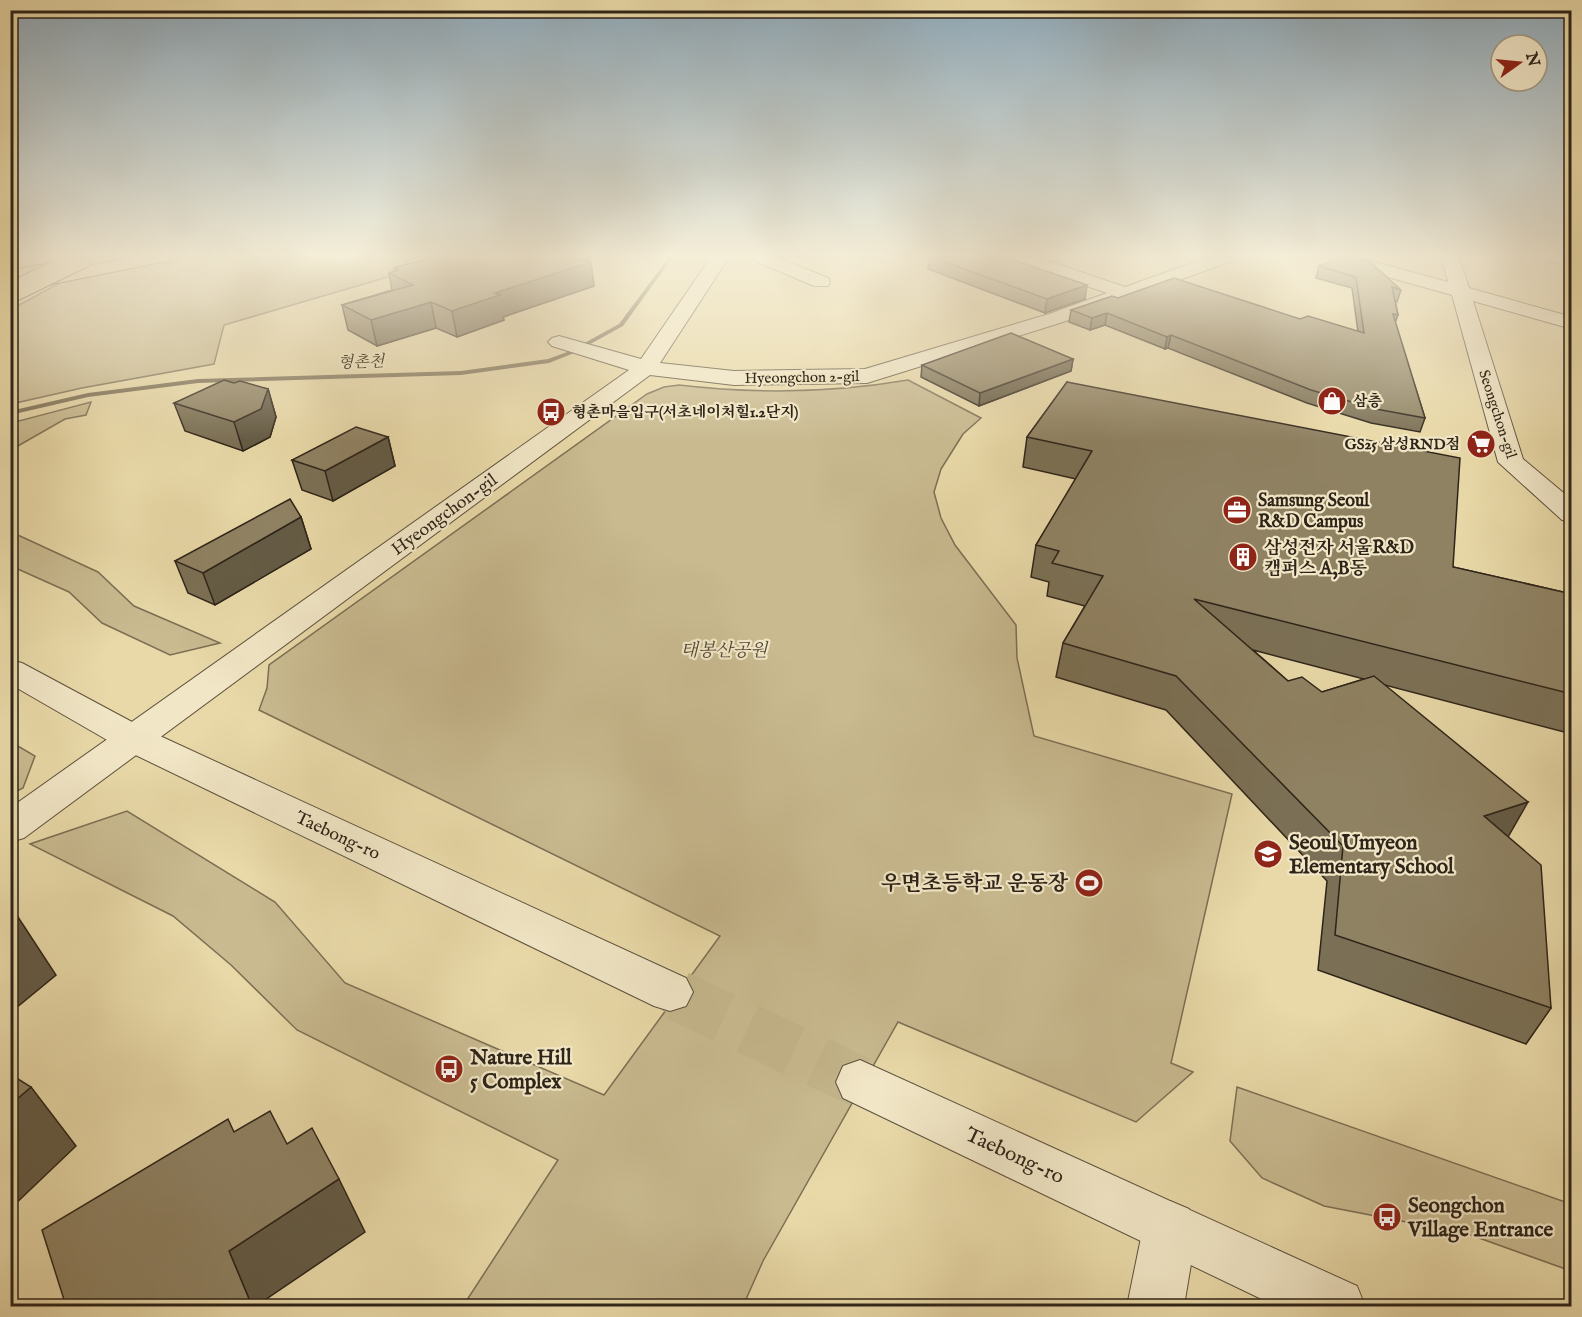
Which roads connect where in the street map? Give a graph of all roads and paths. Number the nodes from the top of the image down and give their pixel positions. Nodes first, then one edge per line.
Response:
1 (679, 318) edge
2 (1055, 318) edge
3 (1467, 318) edge
4 (1556, 318) edge
5 (1572, 323) edge
6 (559, 342) dead end
7 (646, 368) junction
8 (1572, 513) edge
9 (10, 670) edge
10 (134, 739) junction
11 (10, 828) edge
12 (670, 992) tunnel mouth
13 (860, 1082) tunnel mouth
14 (1170, 1228) junction
15 (1155, 1306) edge
16 (1337, 1306) edge

1 - 7 street, Hyeongchon-gil
2 - 7 street, Hyeongchon 2-gil
3 - 8 street, Seongchon-gil
4 - 5 street
6 - 7 street, Hyeongchon 2-gil
7 - 10 street, Hyeongchon-gil
9 - 10 street, Taebong-ro
10 - 11 street, Hyeongchon-gil
10 - 12 street, Taebong-ro
13 - 14 street, Taebong-ro
14 - 15 street
14 - 16 street, Taebong-ro

